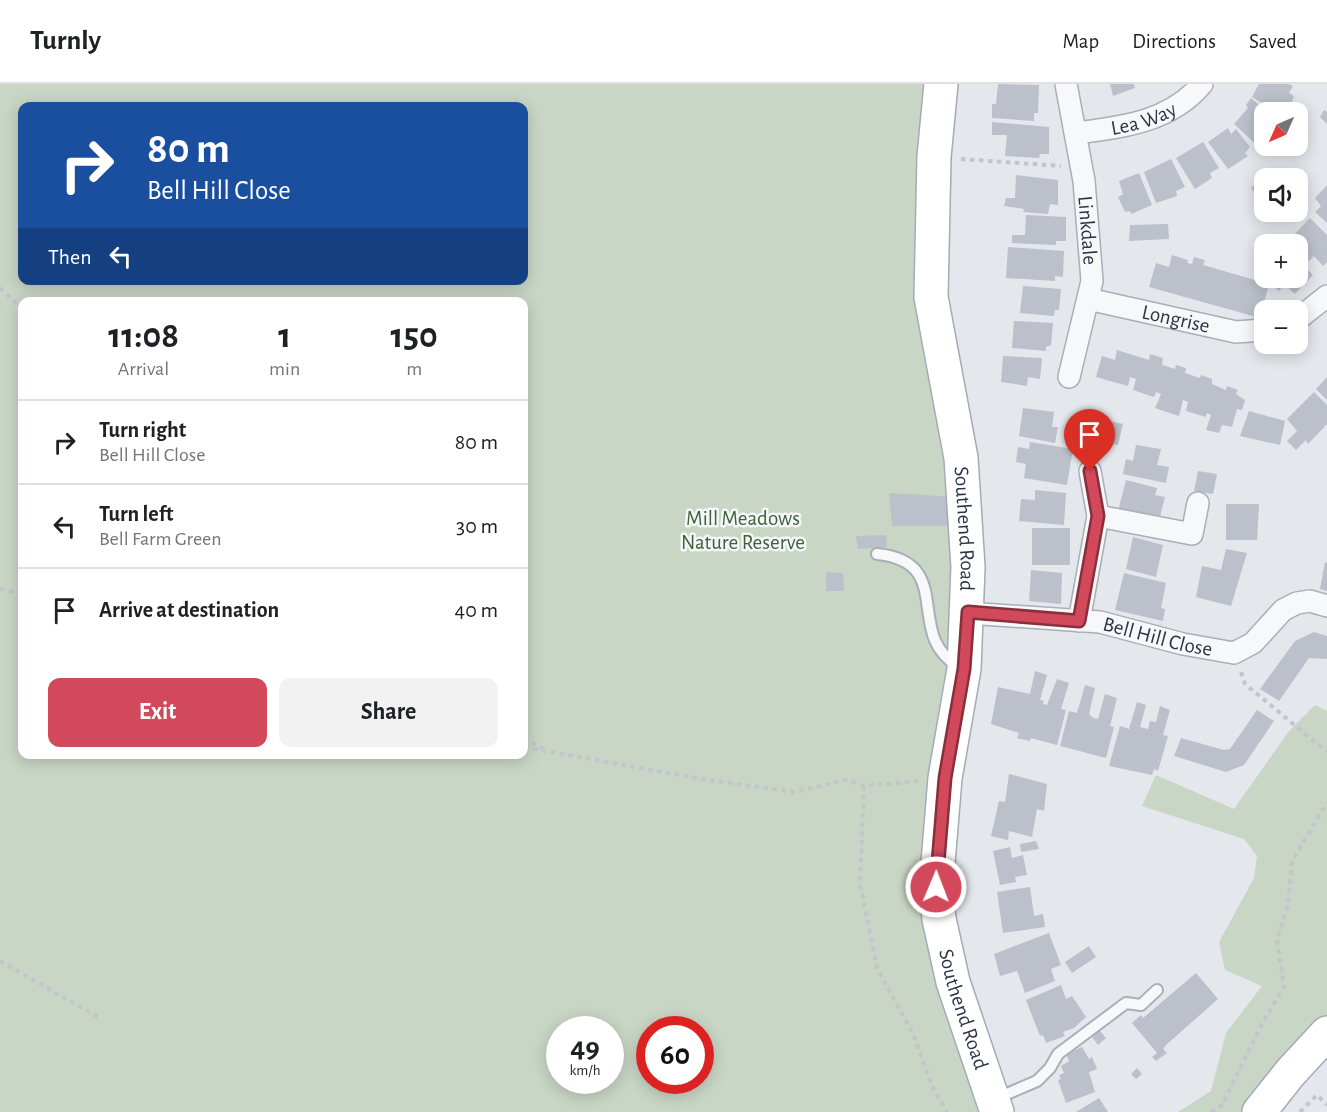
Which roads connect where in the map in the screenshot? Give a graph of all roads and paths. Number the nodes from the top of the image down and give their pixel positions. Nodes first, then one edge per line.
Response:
1 (941, 84) edge
2 (1066, 84) edge
3 (1202, 84) edge
4 (1076, 133) junction
5 (934, 157) junction
6 (1081, 168) junction
7 (0, 288) edge
8 (1327, 296) edge
9 (1088, 299) junction
10 (18, 305) edge
11 (1308, 311) edge
12 (1254, 331) edge
13 (1069, 377) dead end
14 (1090, 471) dead end
15 (1198, 503) dead end
16 (1098, 516) junction
17 (877, 554) dead end
18 (0, 589) edge
19 (18, 593) edge
20 (1327, 606) edge
21 (968, 612) junction
22 (1079, 621) junction
23 (964, 669) junction
24 (1245, 684) dead end
25 (528, 740) edge
26 (528, 748) edge
27 (547, 750) junction
28 (1327, 752) edge
29 (945, 778) junction
30 (864, 786) junction
31 (1327, 803) edge
32 (0, 961) edge
33 (1157, 990) dead end
34 (98, 1017) dead end
35 (1327, 1033) edge
36 (1327, 1105) edge
37 (996, 1106) edge
38 (947, 1112) edge
39 (1211, 1112) edge
40 (1259, 1112) edge
41 (1300, 1112) edge

1 - 5 main road, Southend Road
2 - 4 street, Linkdale
3 - 4 street, Lea Way
4 - 6 street, Linkdale
5 - 6 path
5 - 21 main road, Southend Road
6 - 9 street, Linkdale
7 - 10 path
8 - 11 street
9 - 12 street, Longrise
9 - 13 street, Linkdale
14 - 16 street
15 - 16 street
16 - 22 street
17 - 23 lane
18 - 19 path
20 - 22 street, Bell Hill Close
21 - 22 street, Bell Hill Close
21 - 23 main road, Southend Road
23 - 29 main road, Southend Road
24 - 28 path
25 - 27 path
26 - 27 path
27 - 30 path
29 - 30 path
29 - 37 main road, Southend Road
30 - 38 path
31 - 39 path
32 - 34 path
33 - 37 lane
35 - 40 main road
36 - 41 path

